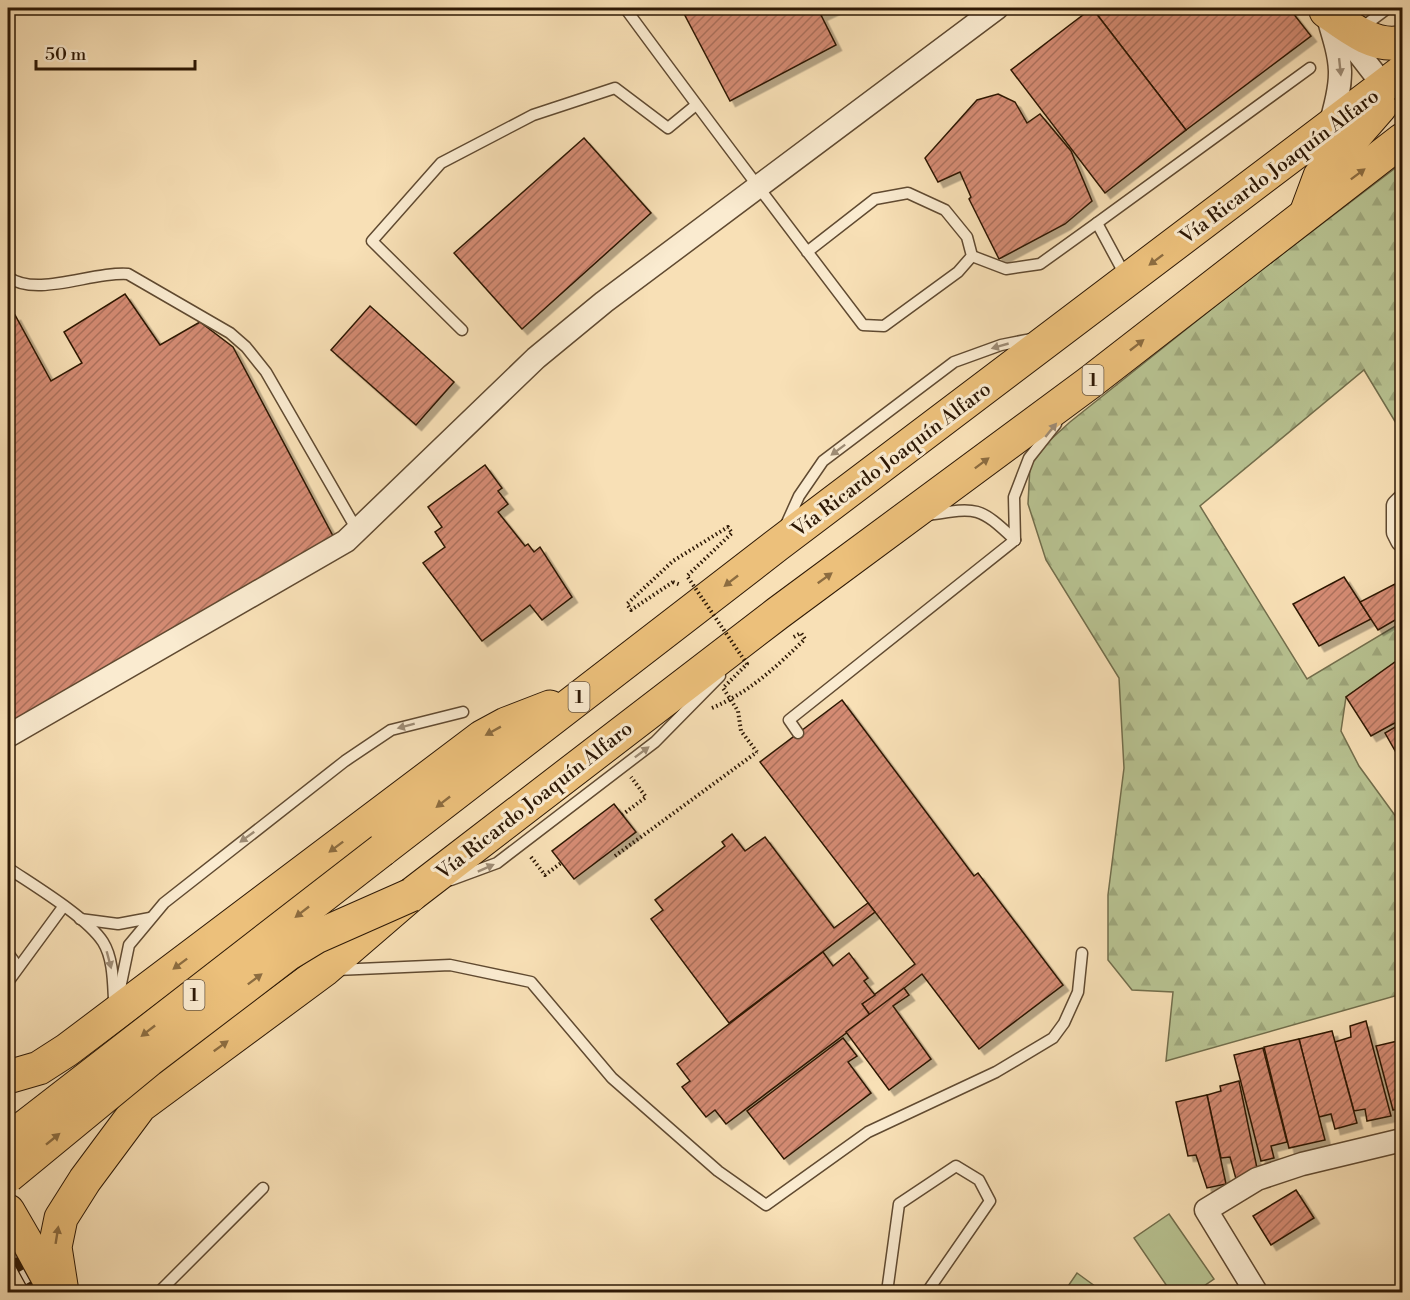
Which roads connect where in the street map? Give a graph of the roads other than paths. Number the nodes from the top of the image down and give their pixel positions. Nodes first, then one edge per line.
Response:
1 (625, 8) edge
2 (997, 8) edge
3 (1388, 8) edge
4 (1325, 9) edge
5 (1357, 31) junction
6 (1402, 42) edge
7 (1310, 68) dead end
8 (1393, 79) edge
9 (696, 105) junction
10 (1329, 128) junction
11 (1402, 140) edge
12 (757, 185) junction
13 (1307, 212) junction
14 (1097, 223) junction
15 (807, 252) junction
16 (972, 256) junction
17 (8, 278) edge
18 (1128, 281) junction
19 (462, 330) dead end
20 (1089, 383) junction
21 (1402, 502) edge
22 (907, 519) junction
23 (357, 530) junction
24 (1015, 540) junction
25 (1402, 540) edge
26 (780, 628) junction
27 (585, 693) junction
28 (463, 712) dead end
29 (798, 733) dead end
30 (8, 736) edge
31 (8, 868) edge
32 (411, 895) junction
33 (63, 907) junction
34 (150, 918) junction
35 (79, 919) junction
36 (1082, 952) dead end
37 (8, 953) edge
38 (18, 967) junction
39 (324, 970) junction
40 (8, 982) edge
41 (116, 1012) junction
42 (67, 1050) junction
43 (8, 1077) edge
44 (140, 1106) junction
45 (8, 1140) edge
46 (1402, 1140) edge
47 (8, 1176) edge
48 (263, 1188) dead end
49 (8, 1211) edge
50 (55, 1293) edge
51 (62, 1293) edge
52 (159, 1293) edge
53 (887, 1293) edge
54 (927, 1293) edge
55 (1256, 1293) edge

1 - 9 lane
2 - 12 street
3 - 5 lane
4 - 5 main road
4 - 8 street
4 -> 10 street
5 - 6 main road
7 - 14 lane
8 - 10 main road, Vía Ricardo Joaquín Alfaro / 1
8 - 13 main road
9 - 12 lane
9 - 19 lane
10 -> 18 main road, Vía Ricardo Joaquín Alfaro / 1
13 -> 11 main road, Vía Ricardo Joaquín Alfaro / 1
12 - 15 lane
12 - 23 street
20 -> 13 main road, Vía Ricardo Joaquín Alfaro / 1
14 - 16 lane
14 - 18 lane
15 - 16 lane
15 - 16 lane
17 - 23 lane
18 -> 27 main road, Vía Ricardo Joaquín Alfaro / 1
22 -> 20 main road, Vía Ricardo Joaquín Alfaro / 1
24 -> 20 lane
21 - 25 street
22 - 24 lane
26 -> 22 main road, Vía Ricardo Joaquín Alfaro / 1
23 - 30 street
24 - 29 lane
26 - 32 main road, Vía Ricardo Joaquín Alfaro / 1
32 -> 26 lane
27 -> 41 main road
27 -> 45 main road, Vía Ricardo Joaquín Alfaro / 1, bridge
28 -> 34 lane
31 - 33 lane
32 - 39 main road
47 -> 32 main road, bridge
33 - 35 lane
33 - 38 lane
34 - 35 lane
34 - 41 lane
35 -> 41 lane
36 - 39 lane
37 - 38 lane
38 - 40 lane
44 -> 39 main road
41 - 42 main road
42 - 43 main road
42 - 44 main road
51 -> 44 main road
46 - 55 street
48 - 52 lane
49 - 50 main road
53 - 54 lane

